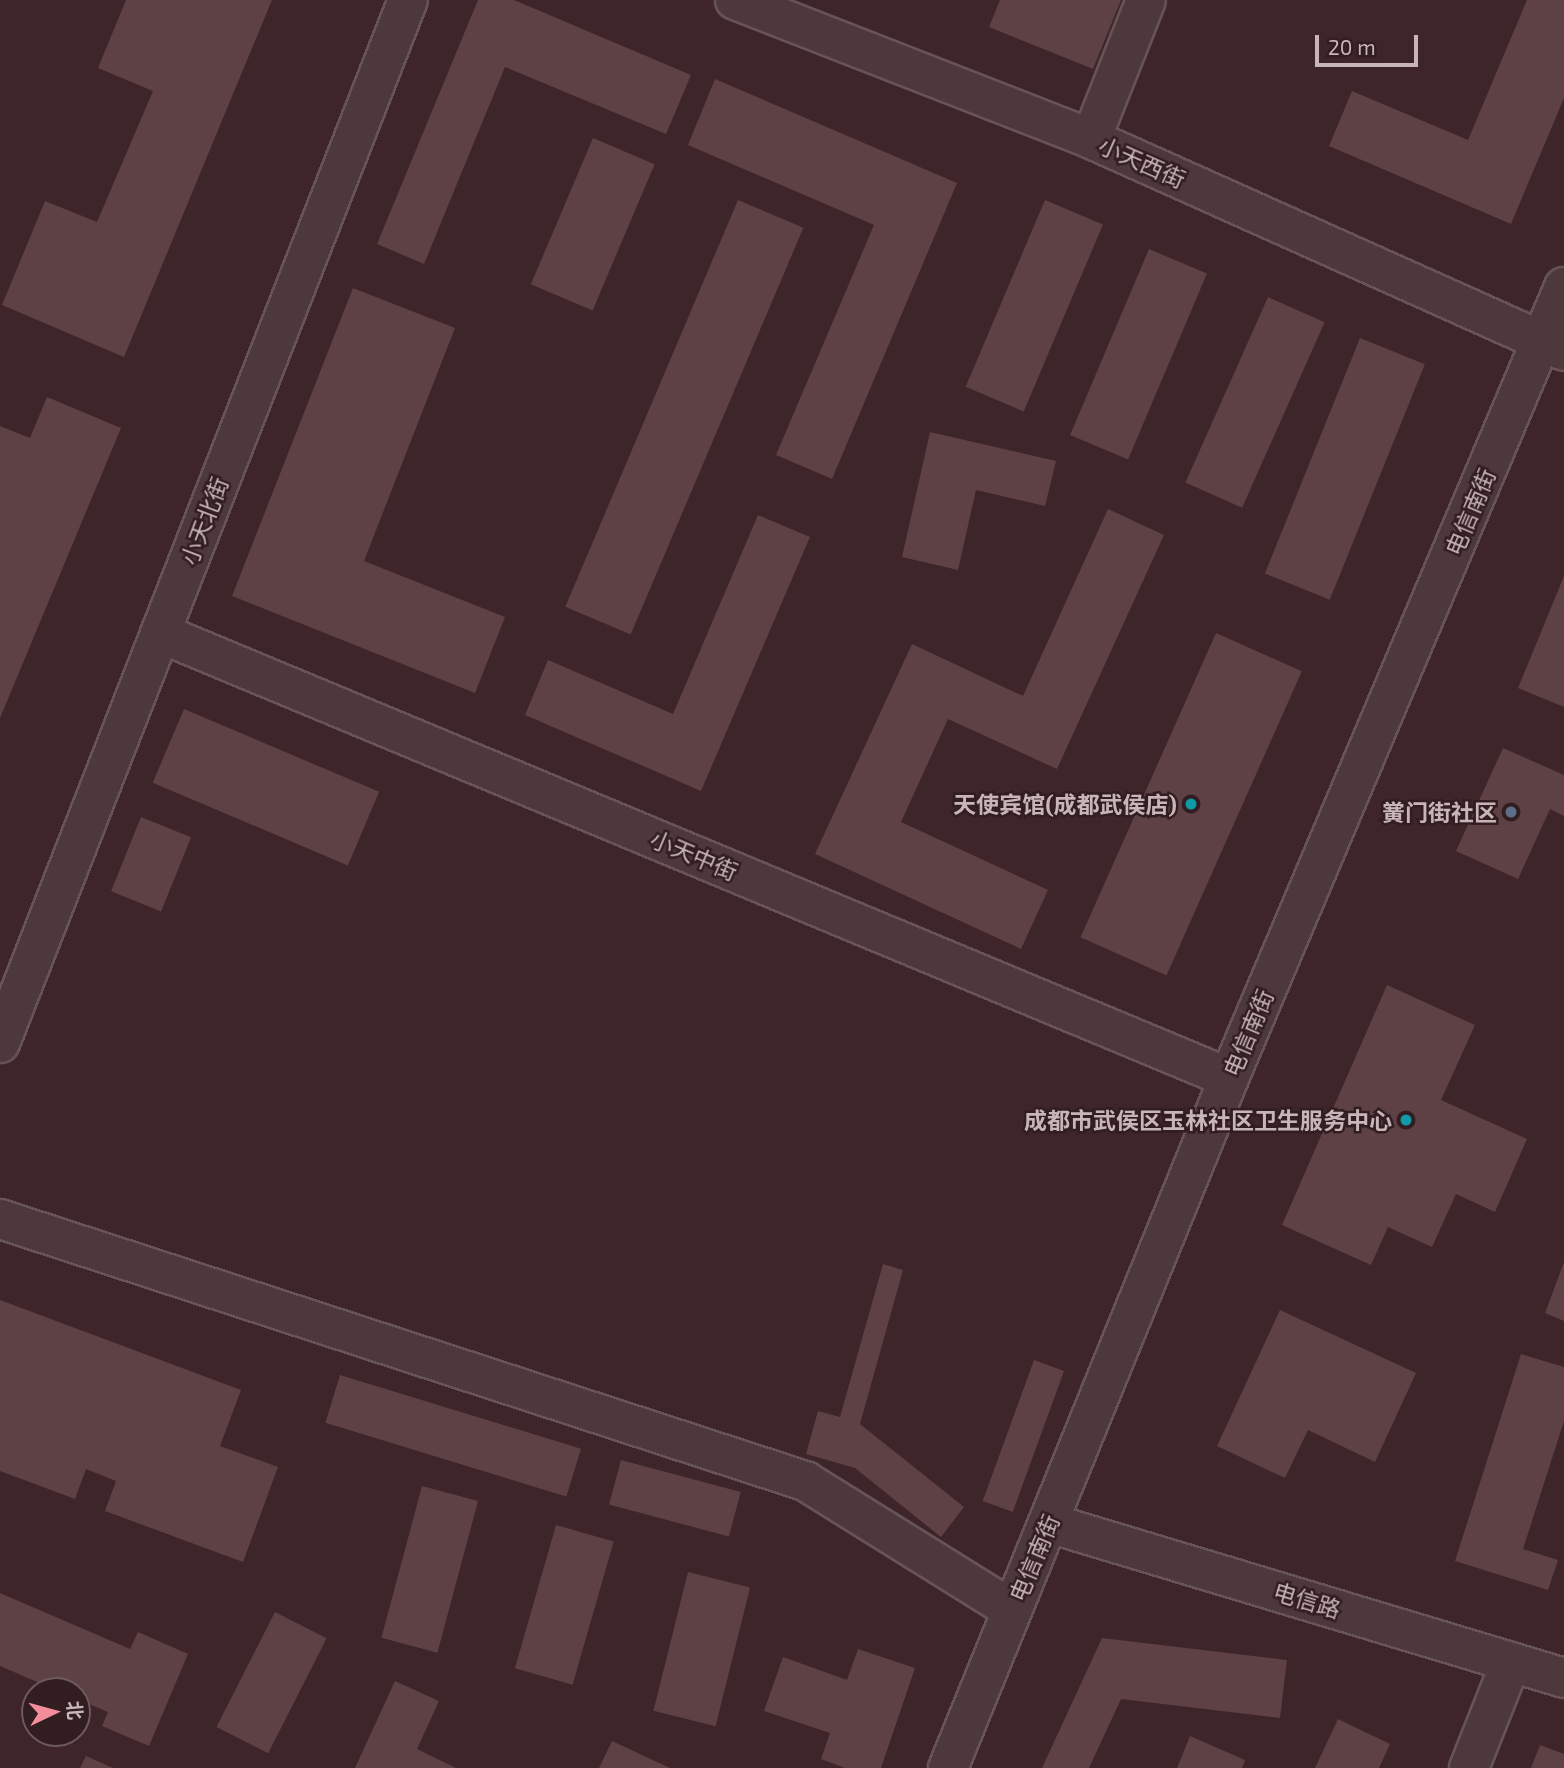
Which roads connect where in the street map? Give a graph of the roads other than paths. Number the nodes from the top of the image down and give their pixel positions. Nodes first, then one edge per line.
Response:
1 (408, 0) edge
2 (735, 0) edge
3 (1146, 0) edge
4 (1091, 139) junction
5 (1564, 287) edge
6 (1553, 346) edge
7 (160, 633) junction
8 (0, 1043) edge
9 (1229, 1078) junction
10 (0, 1219) edge
11 (1049, 1522) junction
12 (1012, 1609) junction
13 (1511, 1662) junction
14 (1564, 1678) edge
15 (948, 1768) edge
16 (1469, 1768) edge

1 - 7 street, 小天北街
2 - 4 street, 小天西街
3 - 4 street
4 - 6 street, 小天西街
5 - 6 street, 电信南街
6 - 9 street, 电信南街
7 - 8 street, 小天北街
7 - 9 street, 小天中街
9 - 11 street, 电信南街
10 - 12 street
11 - 12 street, 电信南街
11 - 13 street, 电信路
12 - 15 street, 电信南街
13 - 14 street, 电信路
13 - 16 street

